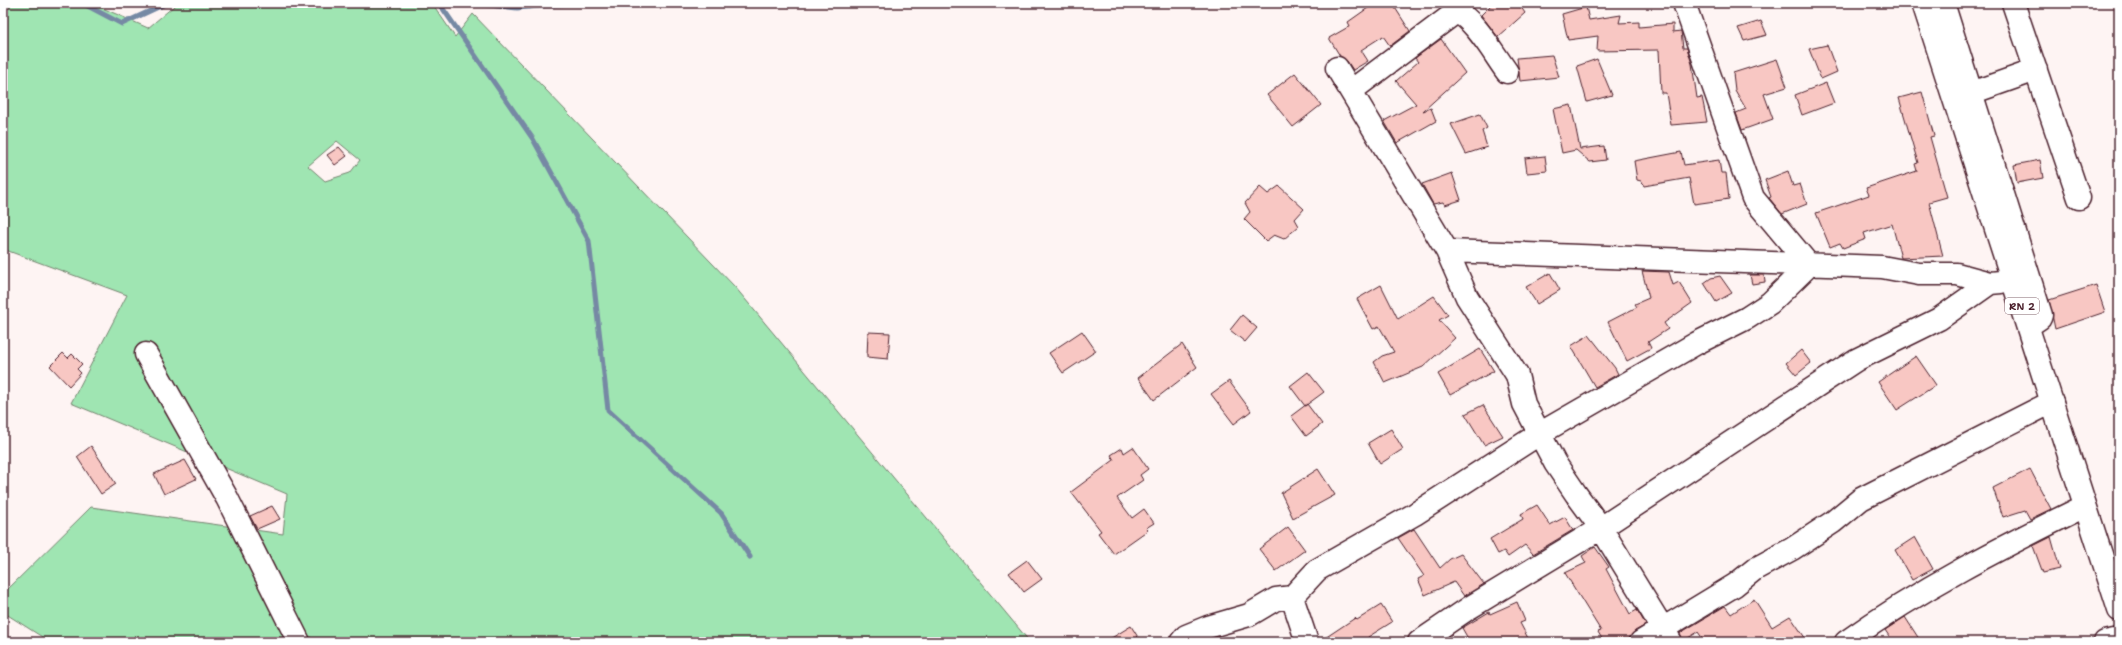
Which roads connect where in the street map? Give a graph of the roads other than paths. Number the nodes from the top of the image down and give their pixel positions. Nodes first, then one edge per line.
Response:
1 (1684, 3) edge
2 (1923, 3) edge
3 (1943, 3) edge
4 (2013, 3) edge
5 (1337, 68) dead end
6 (2036, 70) junction
7 (1507, 72) dead end
8 (1350, 91) junction
9 (1971, 93) junction
10 (2079, 198) dead end
11 (1447, 251) junction
12 (1809, 264) junction
13 (1990, 282) junction
14 (2014, 282) junction
15 (2028, 326) junction
16 (146, 354) dead end
17 (2052, 402) junction
18 (1539, 434) junction
19 (2085, 506) junction
20 (1601, 528) junction
21 (1292, 597) junction
22 (2119, 610) edge
23 (1667, 635) edge
24 (2119, 639) edge
25 (299, 642) edge
26 (1181, 642) edge
27 (1307, 642) edge
28 (1419, 642) edge
29 (1641, 642) edge
30 (1846, 642) edge
31 (2105, 642) edge

1 - 12 main road
2 - 14 main road, RN 2
3 - 9 main road
4 - 6 main road
5 - 8 main road
6 - 9 main road
6 - 10 main road
7 - 8 main road
8 - 11 main road
9 - 15 main road
11 - 12 main road
11 - 18 main road
12 - 13 main road
12 - 18 main road
13 - 14 main road
13 - 20 main road
14 - 15 main road, RN 2
15 - 17 main road, RN 2
16 - 25 main road
17 - 19 main road, RN 2
17 - 23 main road
18 - 20 main road
18 - 21 main road
19 - 22 main road, RN 2
19 - 30 main road
20 - 23 main road
20 - 28 main road
21 - 26 main road
21 - 27 main road
23 - 29 main road
24 - 31 main road

